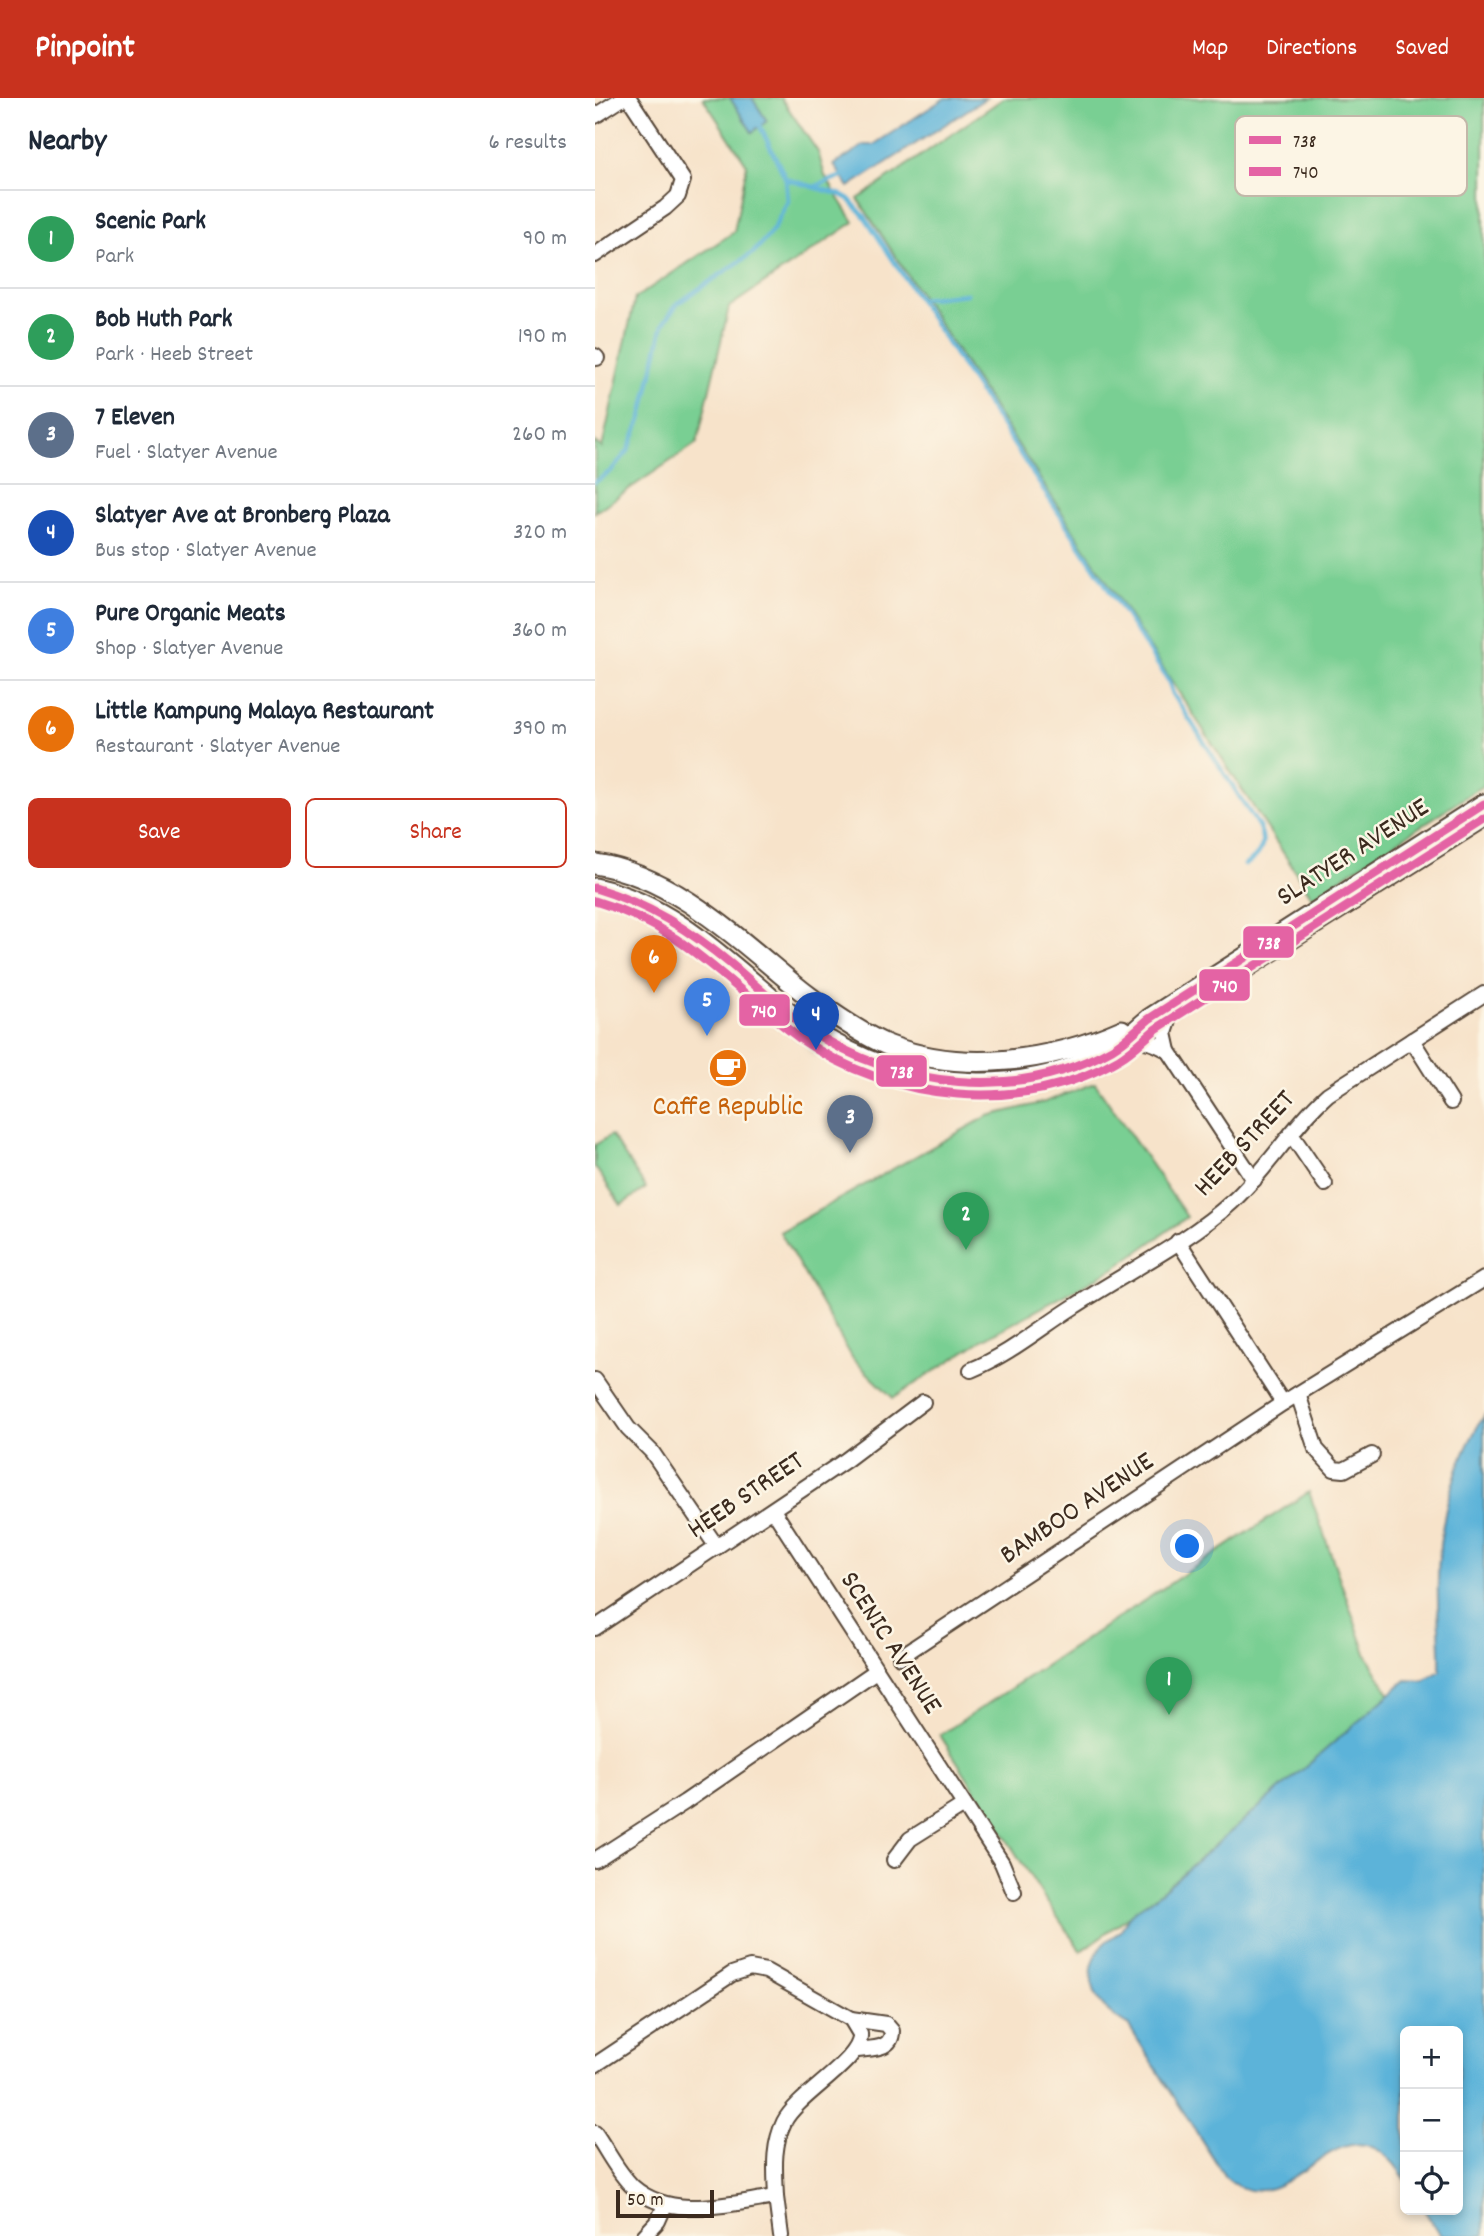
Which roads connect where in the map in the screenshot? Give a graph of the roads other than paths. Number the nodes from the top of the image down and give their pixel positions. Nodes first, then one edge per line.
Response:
1 (623, 98) edge
2 (629, 98) edge
3 (595, 117) edge
4 (595, 255) edge
5 (1484, 804) edge
6 (1484, 820) edge
7 (595, 864) edge
8 (595, 888) edge
9 (1219, 974) junction
10 (1484, 994) edge
11 (1176, 1002) junction
12 (1149, 1019) junction
13 (1412, 1040) junction
14 (1115, 1048) junction
15 (1169, 1051) junction
16 (1451, 1102) dead end
17 (1291, 1134) junction
18 (1254, 1180) junction
19 (1325, 1184) dead end
20 (1178, 1241) junction
21 (1484, 1279) edge
22 (971, 1370) dead end
23 (595, 1380) edge
24 (1298, 1394) junction
25 (923, 1402) dead end
26 (1283, 1403) junction
27 (1373, 1455) dead end
28 (773, 1510) junction
29 (717, 1547) junction
30 (595, 1628) edge
31 (901, 1657) dead end
32 (876, 1671) junction
33 (964, 1805) junction
34 (595, 1860) edge
35 (894, 1860) dead end
36 (1014, 1892) dead end
37 (851, 2019) junction
38 (857, 2050) junction
39 (595, 2065) edge
40 (595, 2133) edge
41 (776, 2197) junction
42 (665, 2204) junction
43 (644, 2236) edge
44 (781, 2236) edge

1 - 3 street
2 - 4 street
5 - 9 main road, SLATYER AVENUE
6 - 9 street
7 - 12 main road, SLATYER AVENUE
8 - 14 main road, SLATYER AVENUE
9 - 11 main road, SLATYER AVENUE
10 - 13 street, HEEB STREET
11 - 12 main road, SLATYER AVENUE
11 - 15 street
12 - 14 main road, SLATYER AVENUE
13 - 16 street
13 - 17 street, HEEB STREET
14 - 15 street
15 - 18 street
17 - 18 street, HEEB STREET
17 - 19 street
18 - 20 street, HEEB STREET
20 - 22 street, HEEB STREET
20 - 26 street
21 - 24 street, BAMBOO AVENUE
23 - 29 street
24 - 26 street, BAMBOO AVENUE
24 - 27 street
25 - 28 street, HEEB STREET
26 - 31 street, BAMBOO AVENUE
28 - 29 street, HEEB STREET
28 - 32 street, SCENIC AVENUE
29 - 30 street, HEEB STREET
32 - 33 street, SCENIC AVENUE
32 - 34 street
33 - 35 street
33 - 36 street, SCENIC AVENUE
37 - 38 street
37 - 38 street
37 - 39 street
38 - 41 street
40 - 42 street
41 - 42 street
41 - 44 street
42 - 43 street

